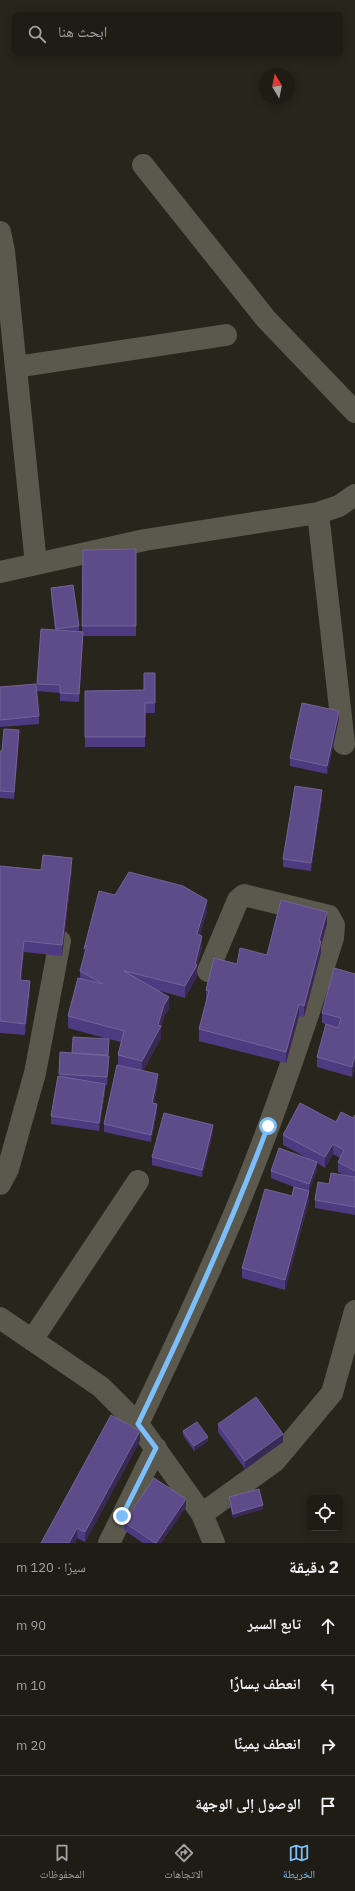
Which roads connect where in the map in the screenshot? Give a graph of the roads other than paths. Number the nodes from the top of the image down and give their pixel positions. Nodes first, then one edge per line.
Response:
1 (143, 166) dead end
2 (0, 232) edge
3 (226, 335) dead end
4 (16, 367) junction
5 (355, 412) edge
6 (355, 495) edge
7 (318, 513) junction
8 (36, 564) junction
9 (0, 572) edge
10 (344, 744) dead end
11 (60, 941) edge
12 (208, 971) dead end
13 (138, 1181) dead end
14 (0, 1184) edge
15 (355, 1311) edge
16 (0, 1318) edge
17 (32, 1340) junction
18 (138, 1424) junction
19 (156, 1448) junction
20 (202, 1514) junction
21 (109, 1543) edge
22 (214, 1543) edge

1 - 5 street
2 - 4 street
3 - 4 street
4 - 8 street
6 - 7 street
7 - 8 street
7 - 10 street
8 - 9 street
11 - 14 street
12 - 18 street
13 - 17 street
15 - 20 street
16 - 17 street
17 - 18 street
18 - 19 street
19 - 20 street
19 - 21 street
20 - 22 street

